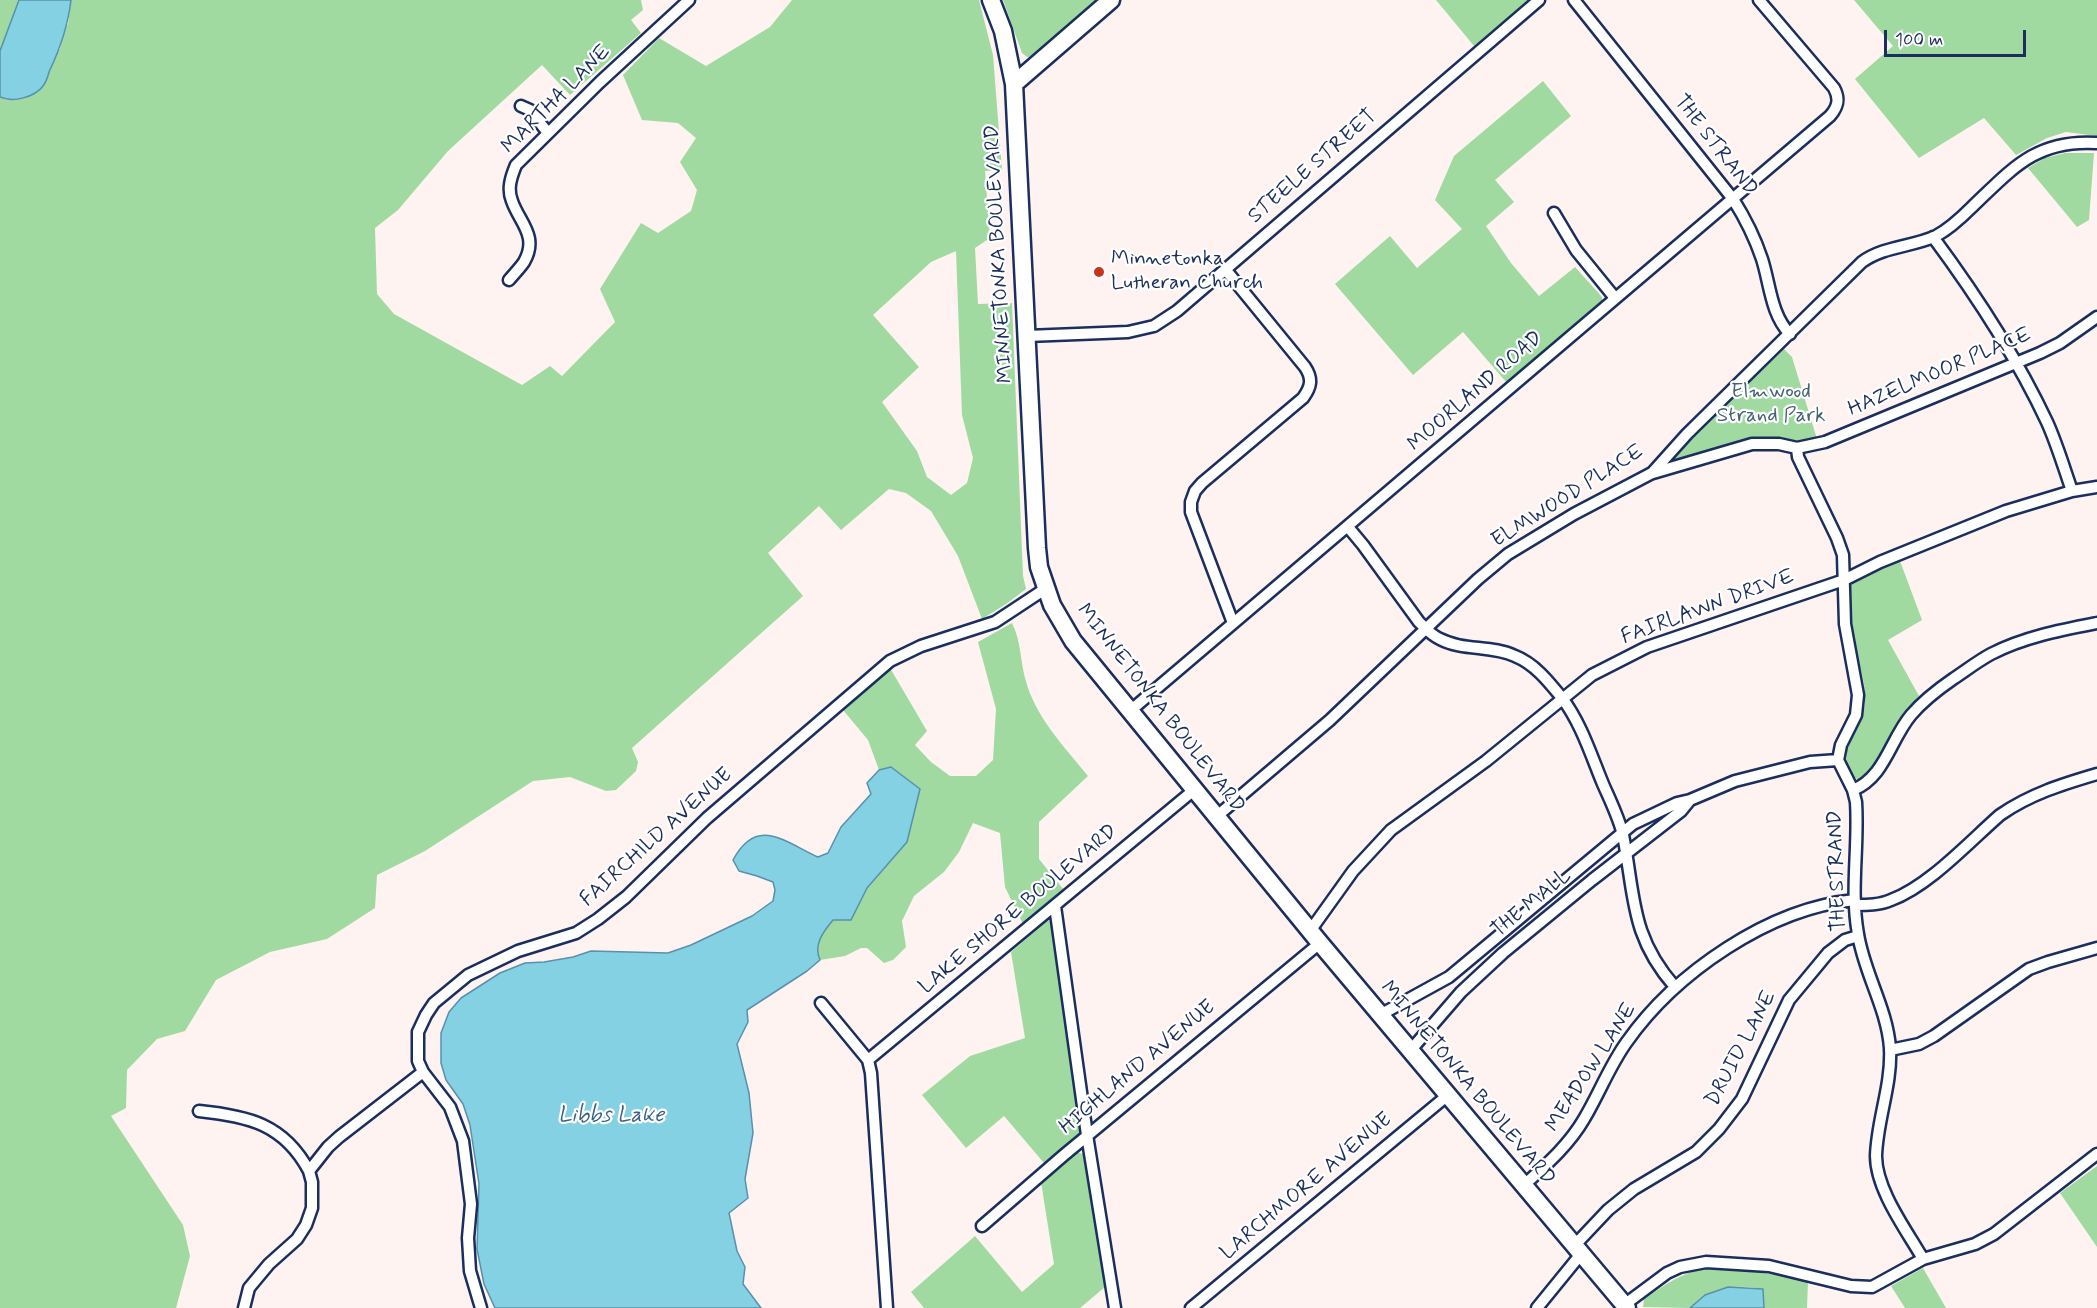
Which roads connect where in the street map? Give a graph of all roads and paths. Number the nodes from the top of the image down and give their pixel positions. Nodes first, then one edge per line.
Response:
1 (689, 0) edge
2 (991, 0) edge
3 (1111, 0) edge
4 (1539, 0) edge
5 (1574, 0) edge
6 (1759, 0) edge
7 (1014, 84) junction
8 (521, 106) dead end
9 (548, 133) junction
10 (2097, 142) edge
11 (1733, 199) junction
12 (1554, 213) dead end
13 (1934, 237) junction
14 (1225, 269) junction
15 (509, 280) dead end
16 (1615, 298) junction
17 (2097, 317) edge
18 (1790, 334) junction
19 (1026, 336) junction
20 (2014, 363) junction
21 (1797, 448) junction
22 (1652, 473) junction
23 (2097, 487) edge
24 (2072, 491) junction
25 (1348, 527) junction
26 (1844, 579) junction
27 (1045, 589) junction
28 (1233, 623) junction
29 (2097, 623) edge
30 (1426, 629) junction
31 (1563, 699) junction
32 (1130, 711) junction
33 (1838, 760) junction
34 (2097, 774) edge
35 (1194, 790) junction
36 (1853, 790) junction
37 (1690, 800) junction
38 (1216, 817) junction
39 (1622, 832) junction
40 (1626, 854) junction
41 (1855, 902) junction
42 (1055, 906) junction
43 (1858, 936) junction
44 (1315, 937) junction
45 (2097, 948) edge
46 (1675, 987) junction
47 (820, 1003) dead end
48 (1380, 1015) junction
49 (1890, 1050) junction
50 (1410, 1051) junction
51 (868, 1060) junction
52 (423, 1071) junction
53 (1448, 1095) junction
54 (199, 1111) dead end
55 (1087, 1136) junction
56 (2097, 1154) edge
57 (309, 1171) junction
58 (1523, 1186) junction
59 (982, 1226) dead end
60 (1578, 1250) junction
61 (1923, 1259) junction
62 (1625, 1307) edge
63 (244, 1308) edge
64 (481, 1308) edge
65 (887, 1308) edge
66 (1114, 1308) edge
67 (1191, 1308) edge
68 (1537, 1308) edge

1 - 9 street, MARTHA LANE
2 - 7 main road, MINNETONKA BOULEVARD
3 - 7 main road
4 - 14 street, STEELE STREET
5 - 11 street, THE STRAND
6 - 11 street, MOORLAND ROAD
7 - 19 main road, MINNETONKA BOULEVARD
8 - 9 street
9 - 15 street, MARTHA LANE
10 - 13 street, ELMWOOD PLACE
11 - 16 street, MOORLAND ROAD
11 - 18 street, THE STRAND
12 - 16 street
13 - 18 street, ELMWOOD PLACE
13 - 20 street
14 - 19 street, STEELE STREET
14 - 28 street
16 - 25 street, MOORLAND ROAD
17 - 20 street, HAZELMOOR PLACE
18 - 22 street, ELMWOOD PLACE
19 - 27 main road, MINNETONKA BOULEVARD
20 - 21 street, HAZELMOOR PLACE
20 - 24 street
21 - 22 street, HAZELMOOR PLACE
21 - 26 street
22 - 30 street, ELMWOOD PLACE
23 - 24 street, FAIRLAWN DRIVE
24 - 26 street, FAIRLAWN DRIVE
25 - 28 street, MOORLAND ROAD
25 - 30 street
26 - 31 street, FAIRLAWN DRIVE
26 - 33 street
27 - 32 main road, MINNETONKA BOULEVARD
27 - 52 street, FAIRCHILD AVENUE
28 - 32 street, MOORLAND ROAD
29 - 36 street
30 - 31 street
30 - 38 street, ELMWOOD PLACE
31 - 39 street
31 - 44 street, FAIRLAWN DRIVE
32 - 35 main road, MINNETONKA BOULEVARD
33 - 36 street, THE STRAND
33 - 37 street, THE MALL
34 - 41 street
35 - 38 main road, MINNETONKA BOULEVARD
35 - 42 street, LAKE SHORE BOULEVARD
36 - 41 street, THE STRAND
37 - 39 street, THE MALL
37 - 40 street, THE MALL
38 - 44 main road, MINNETONKA BOULEVARD
39 - 40 street
39 - 48 street, THE MALL
40 - 46 street
40 - 50 street, THE MALL
41 - 43 street, THE STRAND
41 - 46 street, MEADOW LANE
42 - 51 street, LAKE SHORE BOULEVARD
42 - 55 street
43 - 49 street, THE STRAND
43 - 60 street, DRUID LANE
44 - 48 main road, MINNETONKA BOULEVARD
44 - 55 street, HIGHLAND AVENUE
45 - 49 street
46 - 58 street, MEADOW LANE
47 - 51 street
48 - 50 main road, MINNETONKA BOULEVARD
49 - 61 street, THE STRAND
50 - 53 main road, MINNETONKA BOULEVARD
51 - 65 street
52 - 57 street
52 - 64 street, FAIRCHILD AVENUE
53 - 58 main road, MINNETONKA BOULEVARD
53 - 67 street, LARCHMORE AVENUE
54 - 57 street
55 - 59 street, HIGHLAND AVENUE
55 - 66 street
56 - 61 street
57 - 63 street
58 - 60 main road, MINNETONKA BOULEVARD
60 - 62 main road, MINNETONKA BOULEVARD
60 - 68 street, DRUID LANE
61 - 62 street

